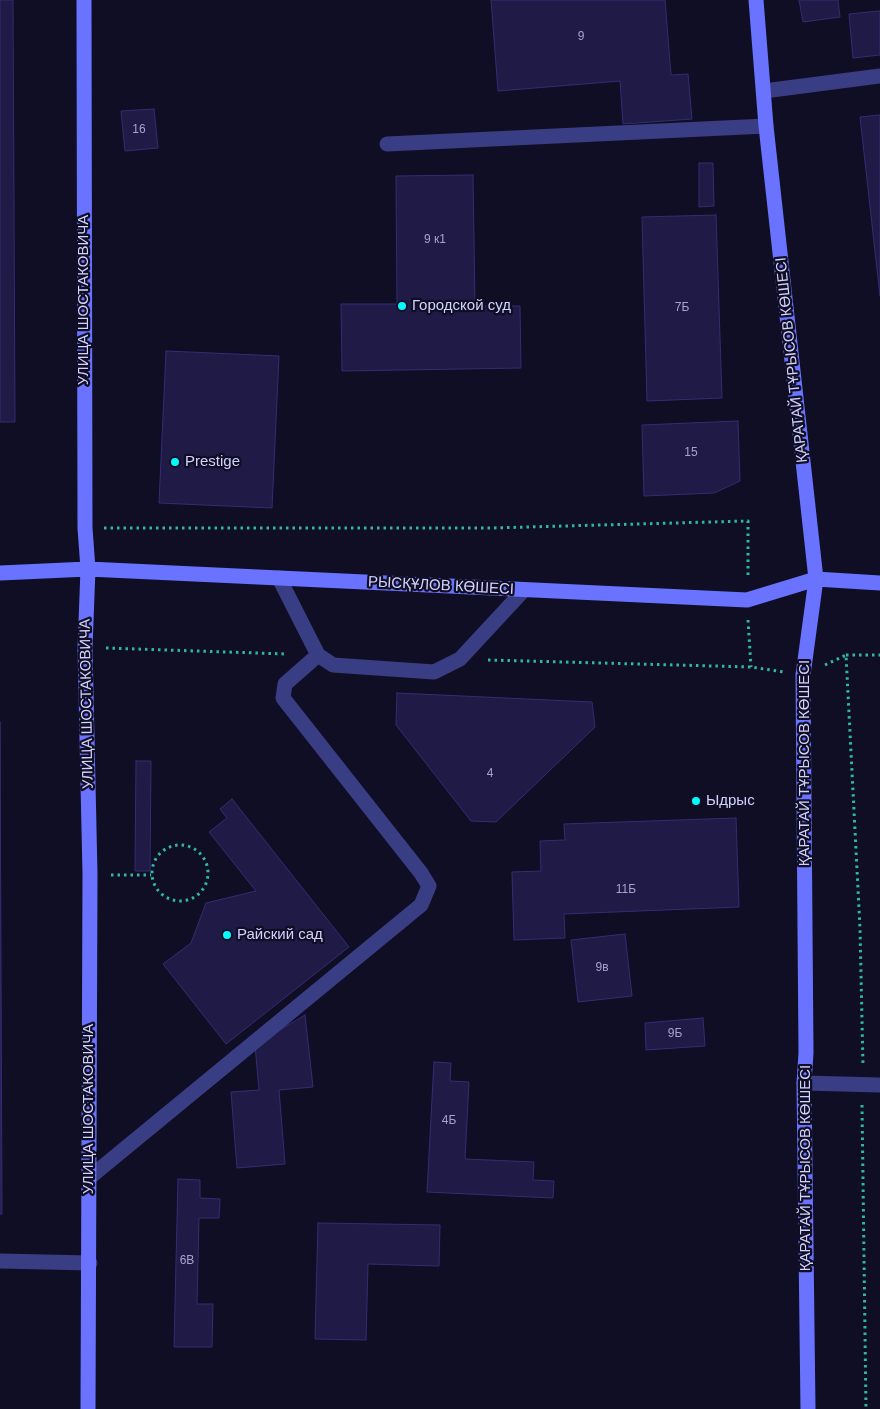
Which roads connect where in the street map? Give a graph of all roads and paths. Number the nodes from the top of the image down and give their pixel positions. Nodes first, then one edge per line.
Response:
1 (84, 0) edge
2 (756, 0) edge
3 (880, 76) edge
4 (764, 91) junction
5 (766, 126) junction
6 (387, 144) dead end
7 (84, 528) junction
8 (88, 569) junction
9 (0, 573) edge
10 (279, 578) junction
11 (816, 580) junction
12 (880, 583) edge
13 (524, 590) junction
14 (747, 600) junction
15 (318, 655) junction
16 (846, 655) dead end
17 (880, 655) edge
18 (751, 667) dead end
19 (90, 874) junction
20 (151, 875) junction
21 (804, 1083) junction
22 (880, 1085) edge
23 (862, 1102) dead end
24 (89, 1178) junction
25 (0, 1261) edge
26 (90, 1263) junction
27 (88, 1409) edge
28 (808, 1409) edge
29 (866, 1409) edge

1 - 7 street, УЛИЦА ШОСТАКОВИЧА
2 - 4 street, ҚАРАТАЙ ТҰРЫСОВ КӨШЕСІ
3 - 4 street
4 - 5 street, ҚАРАТАЙ ТҰРЫСОВ КӨШЕСІ
5 - 6 street
5 - 11 street, ҚАРАТАЙ ТҰРЫСОВ КӨШЕСІ
7 - 8 street, УЛИЦА ШОСТАКОВИЧА
7 - 14 path
8 - 9 street, РЫСҚҰЛОВ КӨШЕСІ
8 - 10 street, РЫСҚҰЛОВ КӨШЕСІ
8 - 19 street, УЛИЦА ШОСТАКОВИЧА
10 - 13 street, РЫСҚҰЛОВ КӨШЕСІ
10 - 15 street
11 - 12 street, РЫСҚҰЛОВ КӨШЕСІ
11 - 14 street, РЫСҚҰЛОВ КӨШЕСІ
11 - 21 street, ҚАРАТАЙ ТҰРЫСОВ КӨШЕСІ
13 - 14 street, РЫСҚҰЛОВ КӨШЕСІ
13 - 15 street
14 - 18 path
15 - 24 street
16 - 17 path
19 - 20 path
19 - 24 street, УЛИЦА ШОСТАКОВИЧА
20 - 20 path
21 - 22 street
21 - 28 street, ҚАРАТАЙ ТҰРЫСОВ КӨШЕСІ
23 - 29 path
24 - 26 street, УЛИЦА ШОСТАКОВИЧА
25 - 26 street
26 - 27 street, УЛИЦА ШОСТАКОВИЧА

